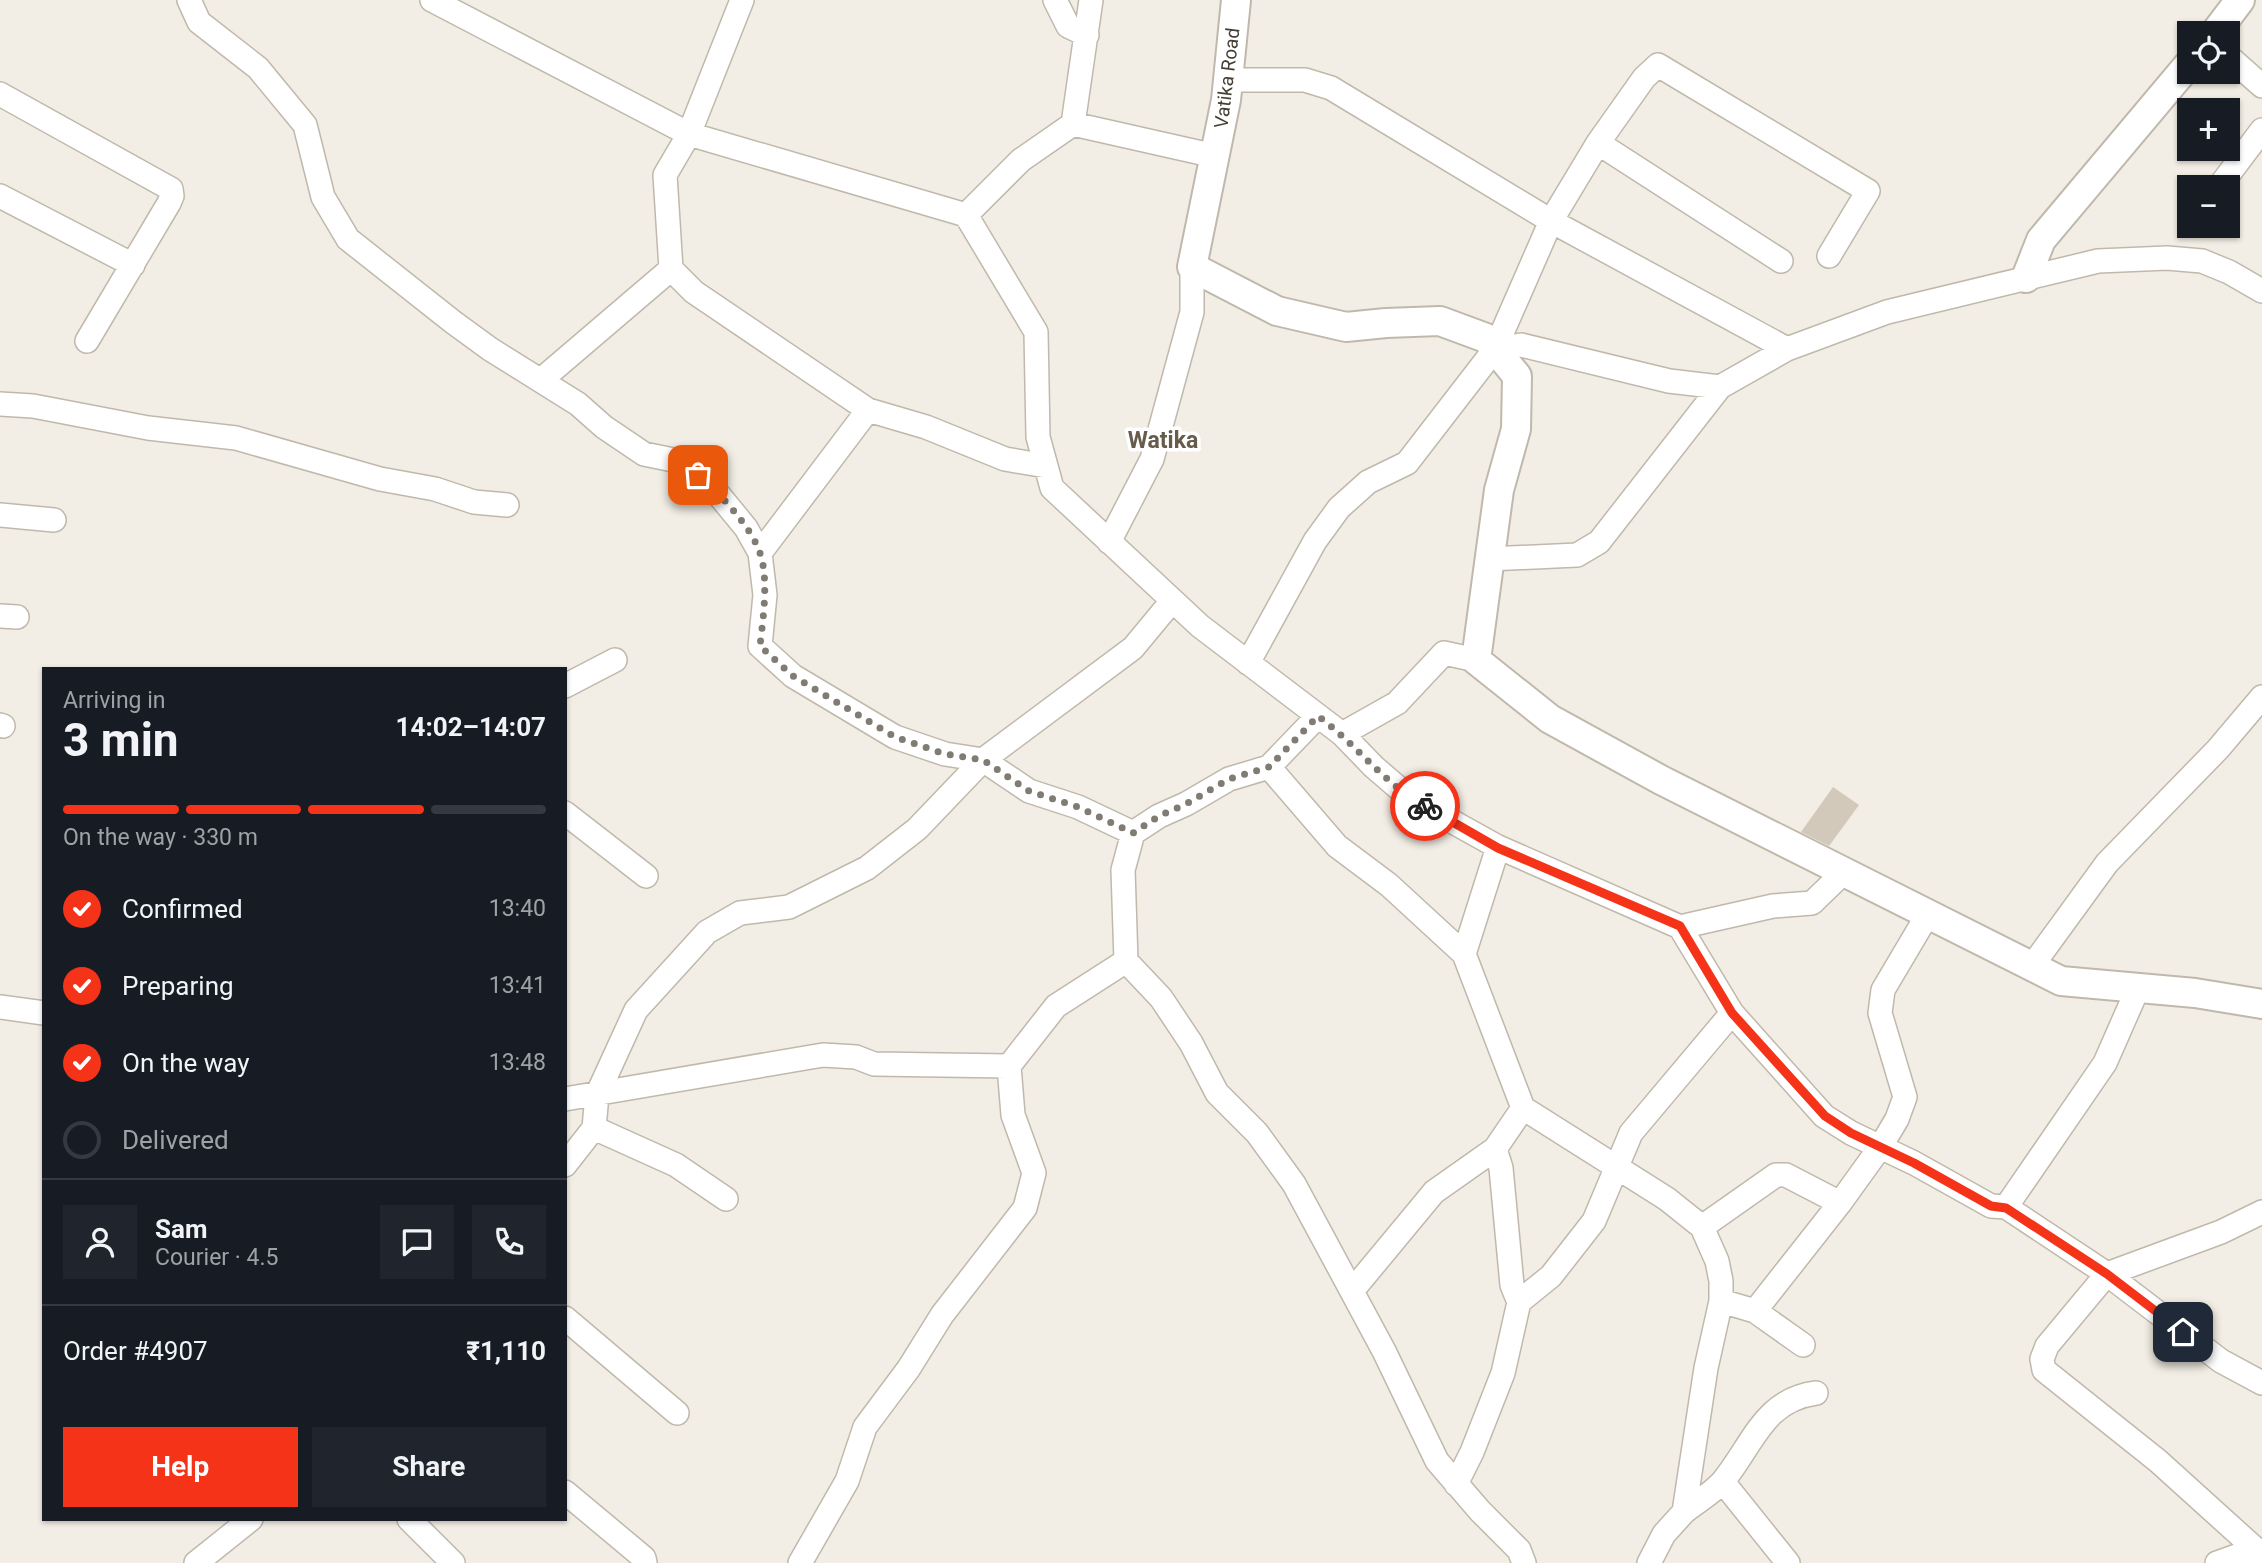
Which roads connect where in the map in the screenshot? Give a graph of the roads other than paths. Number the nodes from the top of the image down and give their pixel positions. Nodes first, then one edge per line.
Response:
1 (189, 0) edge
2 (432, 0) edge
3 (742, 0) edge
4 (1055, 0) edge
5 (1091, 0) edge
6 (1236, 0) edge
7 (2240, 0) edge
8 (2224, 21) edge
9 (1087, 35) junction
10 (2240, 67) edge
11 (2177, 78) edge
12 (1228, 80) junction
13 (2262, 86) edge
14 (0, 94) edge
15 (1073, 124) junction
16 (2262, 130) edge
17 (690, 134) junction
18 (1598, 143) junction
19 (1215, 156) junction
20 (2255, 156) edge
21 (2233, 175) edge
22 (0, 196) edge
23 (966, 215) junction
24 (1551, 221) junction
25 (1829, 256) dead end
26 (1781, 261) dead end
27 (133, 265) junction
28 (1192, 267) junction
29 (671, 270) junction
30 (2026, 278) junction
31 (2262, 290) edge
32 (86, 341) dead end
33 (1495, 349) junction
34 (1787, 349) junction
35 (541, 380) junction
36 (1720, 387) junction
37 (0, 404) edge
38 (868, 410) junction
39 (1046, 466) junction
40 (507, 505) dead end
41 (0, 515) edge
42 (54, 520) dead end
43 (1109, 541) junction
44 (760, 553) junction
45 (1489, 559) junction
46 (1172, 601) junction
47 (615, 660) dead end
48 (1476, 660) junction
49 (1248, 663) junction
50 (567, 685) edge
51 (2262, 697) edge
52 (1318, 716) junction
53 (1342, 734) junction
54 (983, 760) junction
55 (1269, 767) junction
56 (567, 815) edge
57 (1133, 833) junction
58 (1498, 848) junction
59 (1844, 872) junction
60 (646, 876) dead end
61 (1928, 914) junction
62 (1680, 926) junction
63 (1464, 954) junction
64 (1126, 961) junction
65 (2032, 966) junction
66 (2138, 988) junction
67 (2262, 1004) edge
68 (0, 1007) edge
69 (42, 1013) edge
70 (1732, 1013) junction
71 (1009, 1066) junction
72 (597, 1094) junction
73 (567, 1096) edge
74 (1523, 1108) junction
75 (594, 1128) junction
76 (1881, 1146) junction
77 (1495, 1149) junction
78 (567, 1162) edge
79 (1616, 1167) junction
80 (726, 1199) dead end
81 (1840, 1203) junction
82 (2006, 1208) junction
83 (2262, 1212) edge
84 (1702, 1227) junction
85 (2107, 1274) junction
86 (1352, 1291) junction
87 (1721, 1301) junction
88 (1519, 1302) junction
89 (1755, 1311) junction
90 (567, 1320) edge
91 (1803, 1345) dead end
92 (2262, 1383) edge
93 (1816, 1393) dead end
94 (677, 1413) dead end
95 (1723, 1482) junction
96 (1456, 1484) junction
97 (567, 1494) edge
98 (1684, 1512) junction
99 (248, 1521) edge
100 (411, 1521) edge
101 (2259, 1552) edge
102 (196, 1563) edge
103 (453, 1563) edge
104 (645, 1563) edge
105 (800, 1563) edge
106 (1524, 1563) edge
107 (1649, 1563) edge
108 (1788, 1563) edge
109 (2217, 1563) edge

1 - 35 street
2 - 17 street
3 - 17 street
4 - 9 street
5 - 9 street
6 - 12 street, Vatika Road
7 - 8 street
9 - 15 street
10 - 13 street
11 - 30 street
12 - 19 street, Vatika Road
12 - 24 street
14 - 27 street
15 - 19 street
15 - 23 street
16 - 20 street
17 - 23 street
17 - 29 street
18 - 24 street
18 - 25 street
18 - 26 street
19 - 28 street, Vatika Road
20 - 21 street
22 - 27 street
23 - 39 street
24 - 33 street
24 - 34 street
27 - 32 street
28 - 33 street
28 - 43 street
29 - 35 street
29 - 38 street
30 - 31 street
30 - 34 street
33 - 36 street
33 - 45 street
33 - 49 street
34 - 36 street
35 - 44 street
36 - 45 street
37 - 40 street
38 - 39 street
38 - 44 street
39 - 43 street
41 - 42 street
43 - 46 street
44 - 54 street
45 - 48 street
46 - 49 street
46 - 54 street
47 - 50 street
48 - 53 street
48 - 59 street
49 - 52 street
51 - 65 street
52 - 53 street
52 - 55 street
53 - 58 street
54 - 57 street
54 - 72 street
55 - 57 street
55 - 63 street
56 - 60 street
57 - 64 street
58 - 62 street
58 - 63 street
59 - 61 street
59 - 62 street
61 - 65 street
61 - 76 street
62 - 70 street
63 - 74 street
64 - 71 street
64 - 86 street
65 - 66 street
66 - 67 street
66 - 82 street
68 - 69 street
70 - 76 street
70 - 79 street
71 - 72 street
71 - 105 street
72 - 73 street
72 - 75 street
74 - 77 street
74 - 79 street
75 - 78 street
75 - 80 street
76 - 81 street
76 - 82 street
77 - 86 street
77 - 88 street
79 - 84 street
79 - 88 street
81 - 84 street
81 - 89 street
82 - 85 street
83 - 85 street
84 - 87 street
85 - 92 street
85 - 101 street
86 - 96 street
87 - 89 street
87 - 98 street
88 - 96 street
89 - 91 street
90 - 94 street
93 - 95 street
95 - 98 street
95 - 108 street
96 - 106 street
97 - 104 street
98 - 107 street
99 - 102 street
100 - 103 street
101 - 109 street

